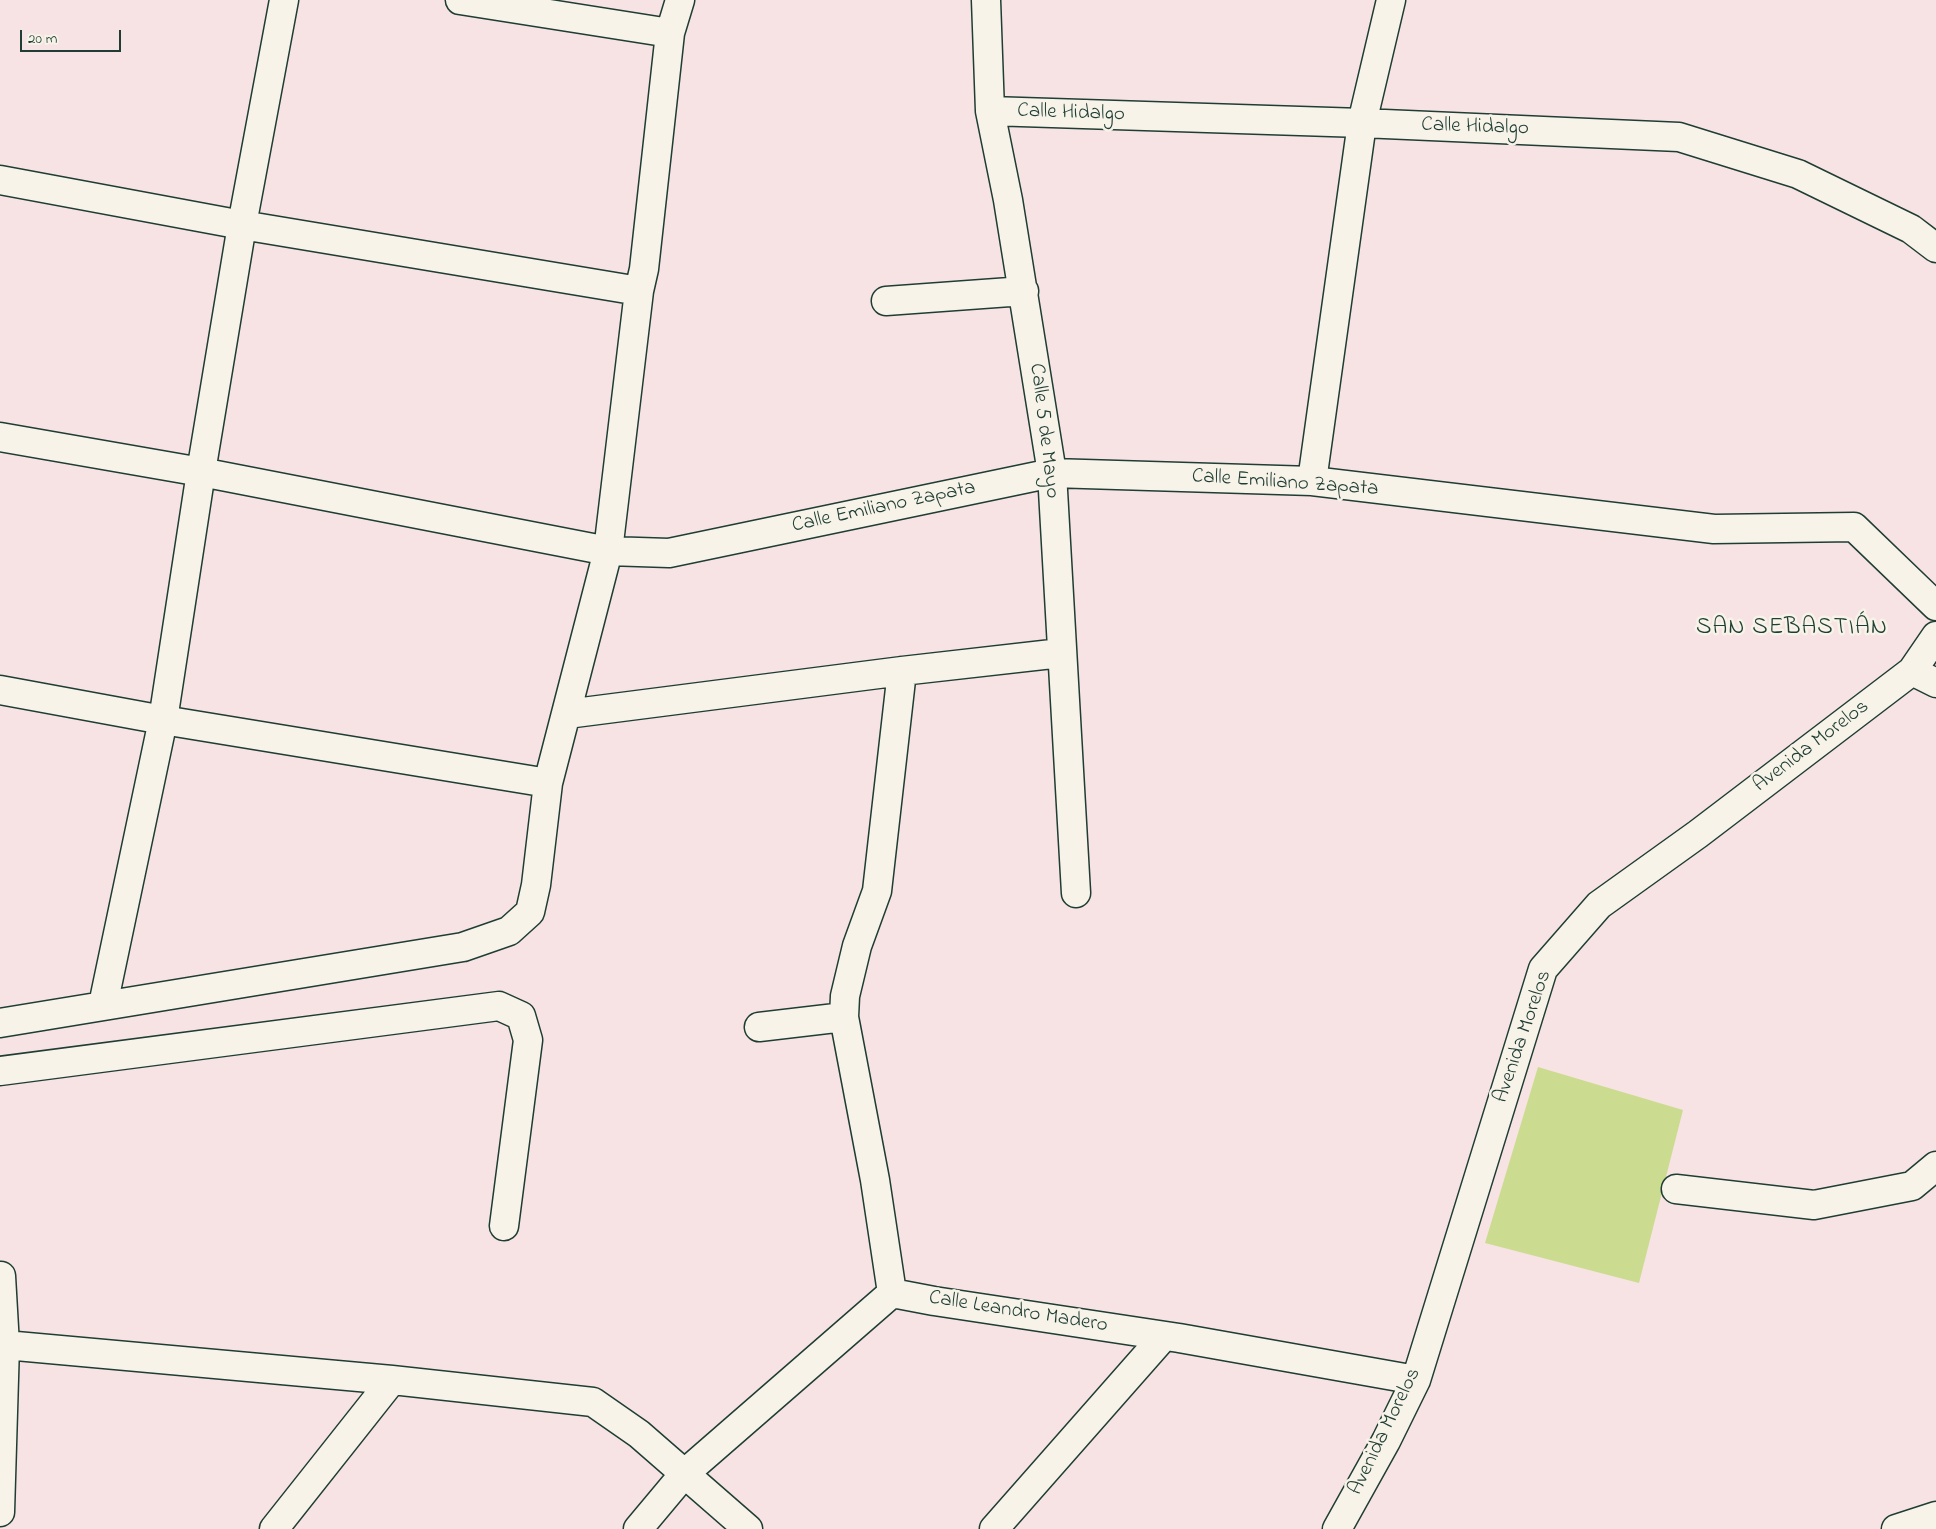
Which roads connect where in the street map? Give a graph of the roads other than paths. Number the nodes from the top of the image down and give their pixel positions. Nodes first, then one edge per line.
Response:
1 (284, 0) edge
2 (460, 0) edge
3 (680, 0) edge
4 (986, 0) edge
5 (1391, 0) edge
6 (670, 33) junction
7 (990, 111) junction
8 (1362, 124) junction
9 (0, 180) edge
10 (242, 225) junction
11 (1936, 248) edge
12 (639, 291) junction
13 (1024, 291) junction
14 (886, 301) dead end
15 (0, 437) edge
16 (201, 472) junction
17 (1052, 473) junction
18 (1312, 482) junction
19 (608, 551) junction
20 (1936, 606) edge
21 (1936, 636) edge
22 (1062, 653) junction
23 (902, 671) junction
24 (1912, 671) junction
25 (1936, 683) edge
26 (0, 690) edge
27 (567, 714) junction
28 (163, 720) junction
29 (548, 783) junction
30 (1076, 893) dead end
31 (103, 1005) junction
32 (844, 1017) junction
33 (0, 1023) edge
34 (759, 1027) dead end
35 (0, 1071) edge
36 (1936, 1166) edge
37 (1676, 1189) dead end
38 (504, 1226) dead end
39 (1, 1276) edge
40 (892, 1293) junction
41 (1164, 1336) junction
42 (5, 1345) junction
43 (392, 1380) junction
44 (1416, 1380) junction
45 (684, 1474) junction
46 (0, 1512) edge
47 (1936, 1516) edge
48 (274, 1529) edge
49 (638, 1529) edge
50 (748, 1529) edge
51 (994, 1529) edge
52 (1337, 1529) edge
53 (1896, 1529) edge

1 - 10 street
2 - 6 street
3 - 6 street
4 - 7 street, Calle 5 de Mayo
5 - 8 street
6 - 12 street
7 - 8 street, Calle Hidalgo
7 - 13 street, Calle 5 de Mayo
8 - 11 street, Calle Hidalgo
8 - 18 street
9 - 10 street
10 - 12 street
10 - 16 street
12 - 19 street
13 - 14 street
13 - 17 street, Calle 5 de Mayo
15 - 16 street, Calle Emiliano Zapata
16 - 19 street, Calle Emiliano Zapata
16 - 28 street
17 - 18 street, Calle Emiliano Zapata
17 - 19 street, Calle Emiliano Zapata
17 - 22 street, Calle 5 de Mayo
18 - 20 street, Calle Emiliano Zapata
19 - 27 street
21 - 24 street, Avenida Morelos
22 - 23 street
22 - 30 street, Calle 5 de Mayo
23 - 27 street
23 - 32 street
24 - 25 street
24 - 44 street, Avenida Morelos
26 - 28 street
27 - 29 street
28 - 29 street
28 - 31 street
29 - 31 street
31 - 33 street
32 - 34 street
32 - 40 street
35 - 38 street
36 - 37 street
39 - 42 street
40 - 41 street, Calle Leandro Madero
40 - 45 street
41 - 44 street, Calle Leandro Madero
41 - 51 street
42 - 43 street
42 - 46 street
43 - 45 street
43 - 48 street
44 - 52 street, Avenida Morelos
45 - 49 street
45 - 50 street
47 - 53 street

